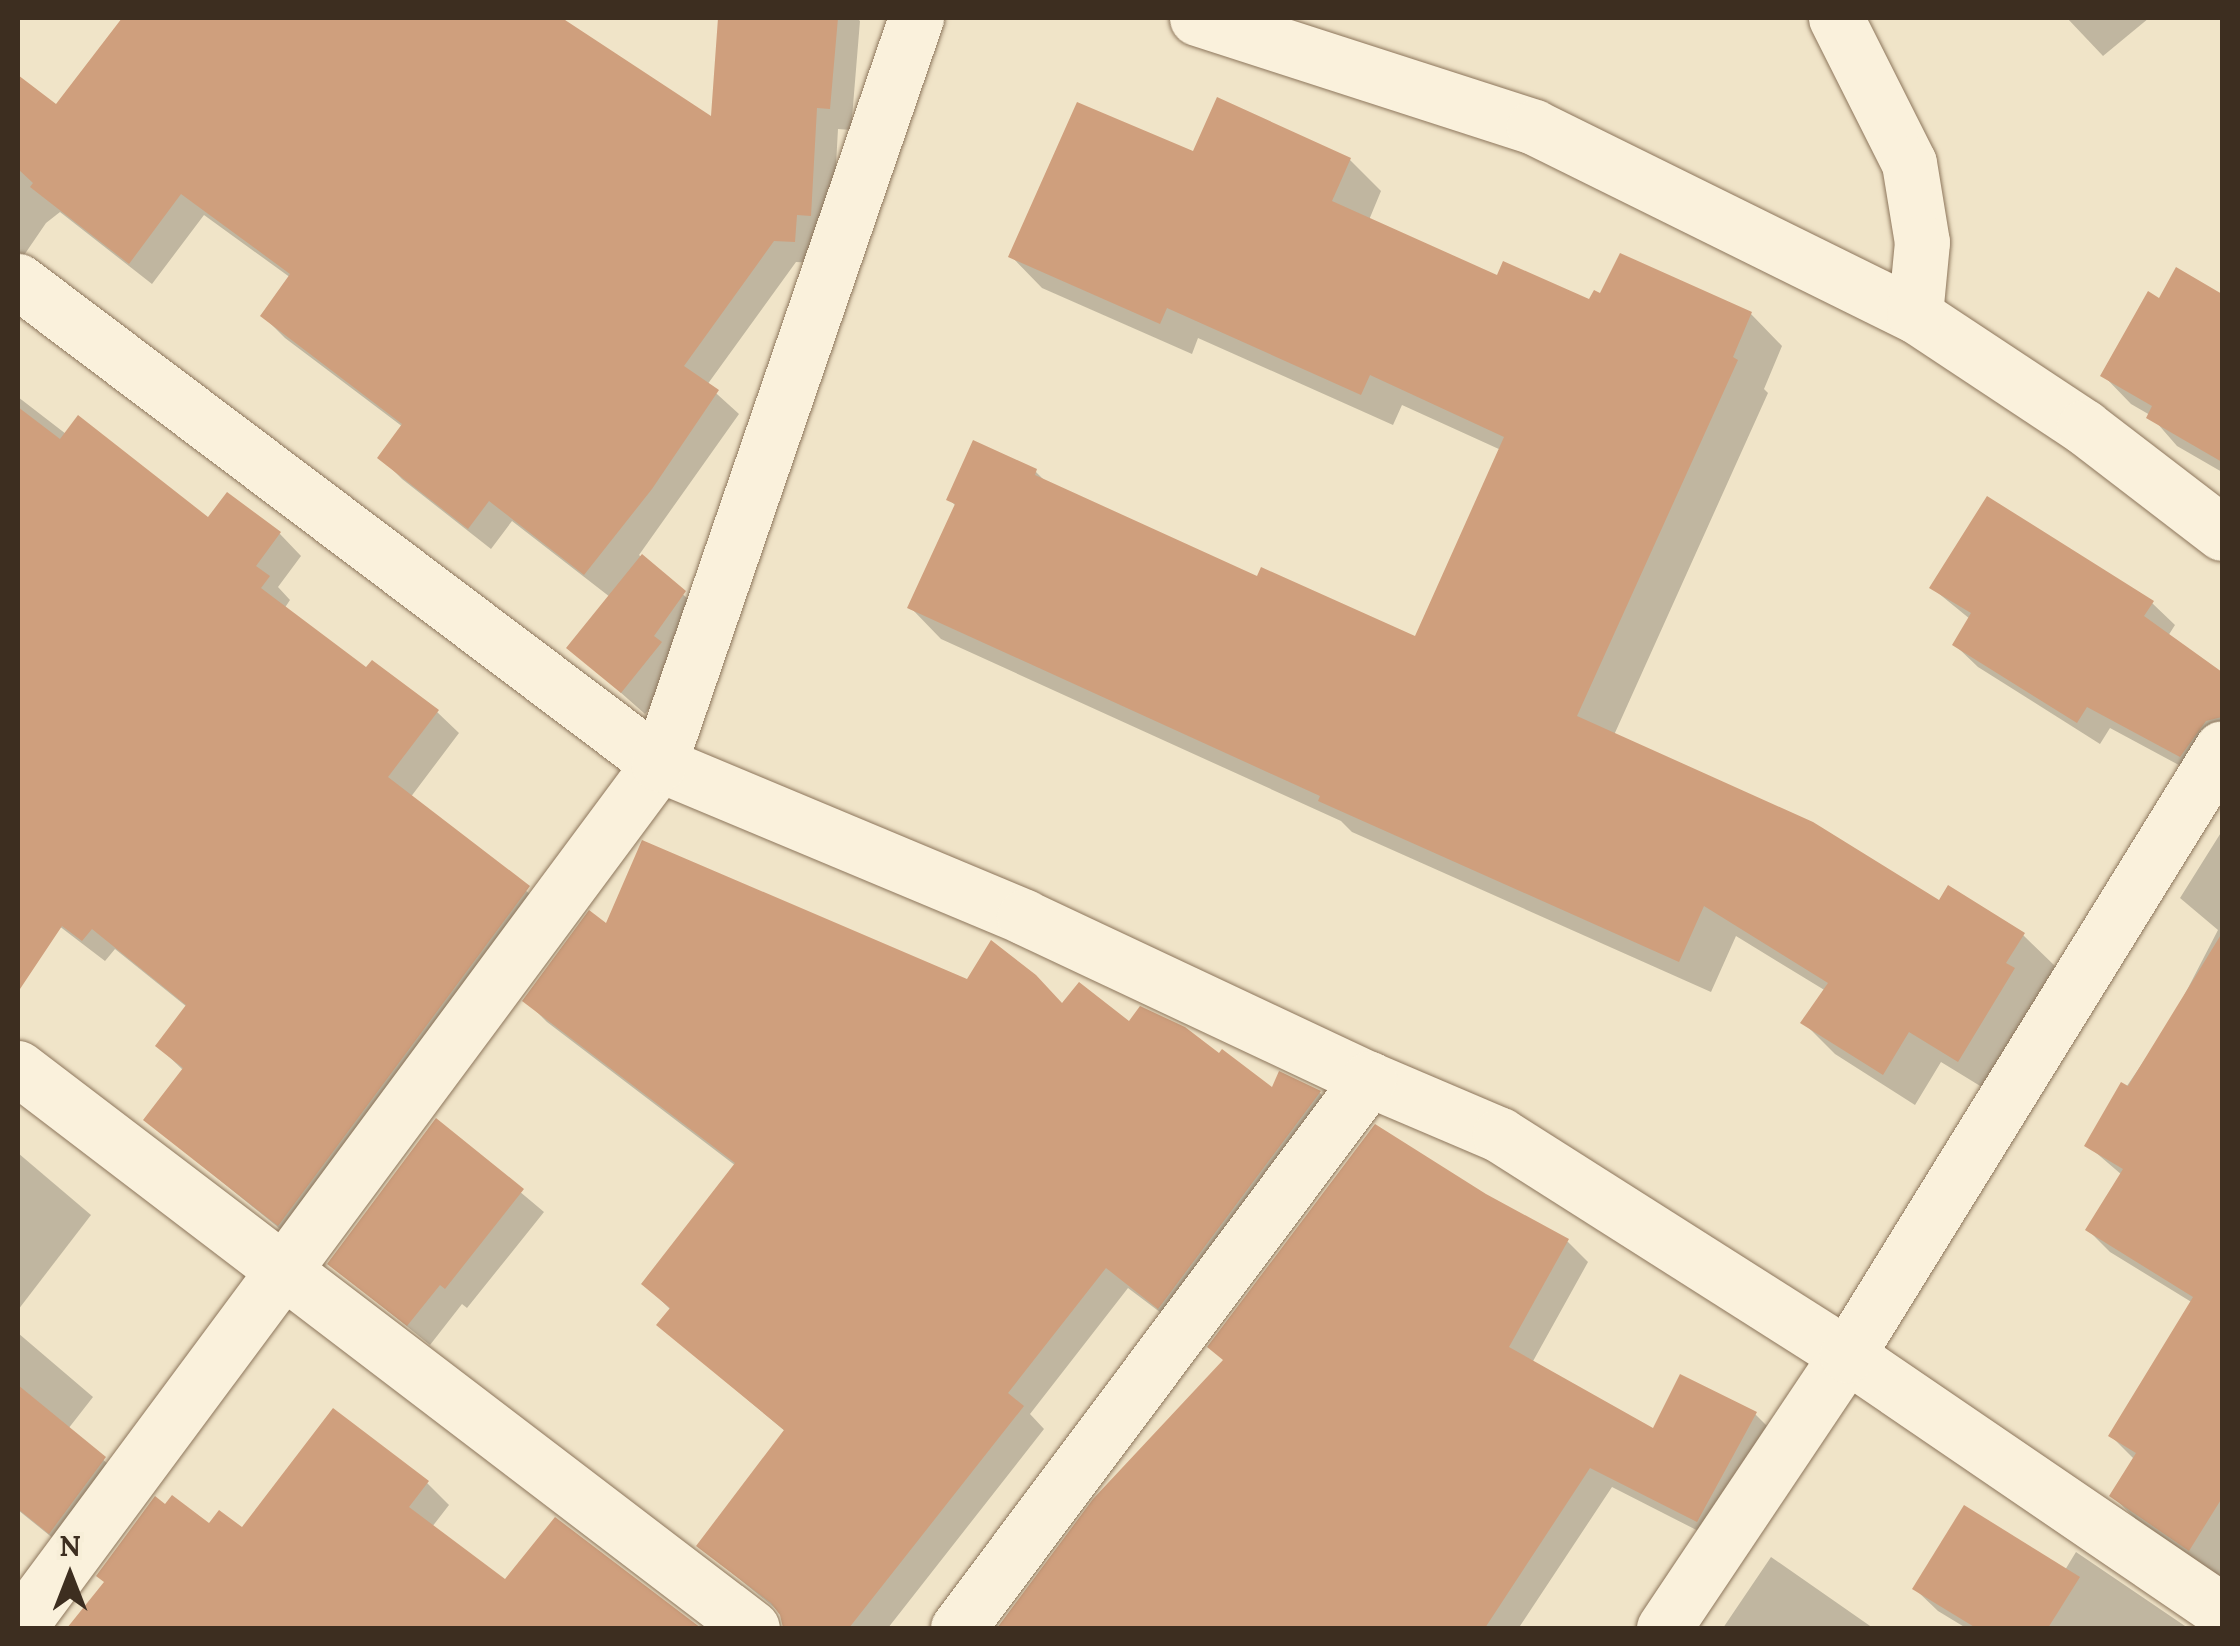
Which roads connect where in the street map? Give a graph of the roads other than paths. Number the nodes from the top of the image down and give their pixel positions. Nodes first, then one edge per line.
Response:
1 (916, 18) edge
2 (1196, 18) edge
3 (1836, 18) edge
4 (18, 282) edge
5 (1915, 315) junction
6 (2222, 533) edge
7 (2222, 748) edge
8 (659, 764) junction
9 (18, 1068) edge
10 (1369, 1080) junction
11 (285, 1271) junction
12 (1847, 1355) junction
13 (2222, 1611) edge
14 (18, 1628) edge
15 (752, 1628) edge
16 (958, 1628) edge
17 (1664, 1628) edge

1 - 8 street
2 - 5 street
3 - 5 street
4 - 8 street
5 - 6 street
7 - 12 street
8 - 10 street
8 - 11 street
9 - 11 street
10 - 12 street
10 - 16 street
11 - 14 street
11 - 15 street
12 - 13 street
12 - 17 street

